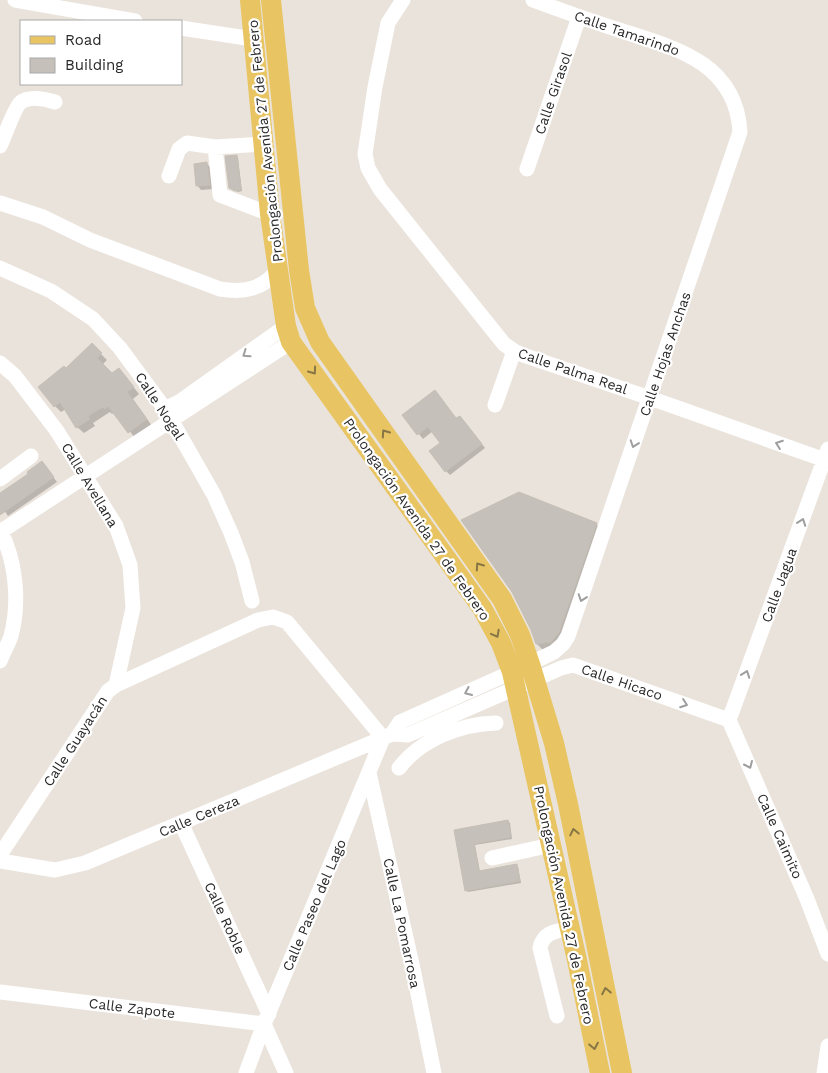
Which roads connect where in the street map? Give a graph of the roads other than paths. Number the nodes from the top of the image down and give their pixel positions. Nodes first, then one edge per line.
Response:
1 (15, 0) edge
2 (250, 0) edge
3 (271, 0) edge
4 (403, 0) edge
5 (533, 0) edge
6 (579, 17) junction
7 (130, 20) edge
8 (182, 28) edge
9 (253, 39) junction
10 (716, 74) joint
11 (55, 102) dead end
12 (264, 144) junction
13 (0, 146) edge
14 (215, 147) junction
15 (527, 169) dead end
16 (169, 176) dead end
17 (0, 203) edge
18 (270, 214) junction
19 (0, 268) edge
20 (278, 270) junction
21 (289, 334) junction
22 (514, 351) junction
23 (0, 363) edge
24 (650, 398) junction
25 (495, 405) dead end
26 (168, 415) junction
27 (826, 455) edge
28 (32, 456) dead end
29 (84, 476) junction
30 (0, 479) edge
31 (822, 484) edge
32 (0, 531) edge
33 (252, 601) dead end
34 (554, 652) junction
35 (0, 662) edge
36 (561, 668) junction
37 (533, 672) junction
38 (514, 680) junction
39 (116, 685) junction
40 (729, 720) junction
41 (496, 723) dead end
42 (443, 727) junction
43 (388, 736) junction
44 (398, 768) dead end
45 (369, 773) junction
46 (181, 823) junction
47 (551, 844) junction
48 (0, 855) edge
49 (492, 858) dead end
50 (0, 861) edge
51 (811, 910) junction
52 (828, 920) edge
53 (570, 928) junction
54 (828, 954) edge
55 (0, 992) edge
56 (557, 1016) dead end
57 (267, 1019) junction
58 (828, 1046) edge
59 (246, 1073) edge
60 (286, 1073) edge
61 (434, 1073) edge
62 (600, 1073) edge
63 (622, 1073) edge
64 (824, 1073) edge

1 - 7 street
2 - 9 main road, Prolongación Avenida 27 de Febrero
37 -> 3 main road, Prolongación Avenida 27 de Febrero
4 - 22 street, Calle Palma Real
5 - 6 street, Calle Tamarindo
6 - 10 street, Calle Tamarindo
6 - 15 street, Calle Girasol
8 - 9 street
9 - 12 main road, Prolongación Avenida 27 de Febrero
10 - 24 street, Calle Hojas Anchas
11 - 13 street
12 - 14 street
12 - 18 main road, Prolongación Avenida 27 de Febrero
14 - 16 street
14 - 18 street
17 - 20 street
18 - 20 main road, Prolongación Avenida 27 de Febrero
19 - 26 street, Calle Nogal
20 - 21 main road, Prolongación Avenida 27 de Febrero
21 - 26 street
21 -> 38 main road, Prolongación Avenida 27 de Febrero
22 - 24 street, Calle Palma Real
22 - 25 street
23 - 29 street, Calle Avellana
27 -> 24 street, Calle Palma Real
24 -> 34 street, Calle Hojas Anchas
26 - 29 street
26 - 33 street, Calle Nogal
27 - 31 street, Calle Jagua
28 - 30 street
29 - 32 street
29 - 39 street, Calle Avellana
40 -> 31 street, Calle Jagua
32 - 35 street
34 - 36 street
34 - 37 street
36 - 37 street, Calle Hicaco
36 -> 40 street, Calle Hicaco
37 - 38 street, Calle Hicaco
63 -> 37 main road, Prolongación Avenida 27 de Febrero
38 - 42 street, Calle Cereza
38 -> 43 street, Calle Cereza
38 - 47 main road, Prolongación Avenida 27 de Febrero
39 - 43 street, Calle Guayacán
39 - 48 street, Calle Guayacán
40 -> 51 street, Calle Caimito
41 - 42 street
42 - 43 street, Calle Cereza
42 - 44 street
43 - 45 street, Calle Paseo del Lago
43 - 46 street, Calle Cereza
45 - 57 street, Calle Paseo del Lago
45 - 61 street, Calle La Pomarrosa
46 - 50 street, Calle Cereza
46 - 57 street, Calle Roble
47 - 49 street
47 - 53 main road, Prolongación Avenida 27 de Febrero
51 - 52 street
51 - 54 street, Calle Caimito
53 - 56 street
53 -> 62 main road, Prolongación Avenida 27 de Febrero
55 - 57 street, Calle Zapote
57 - 59 street, Calle Paseo del Lago
57 - 60 street, Calle Roble
58 - 64 street

